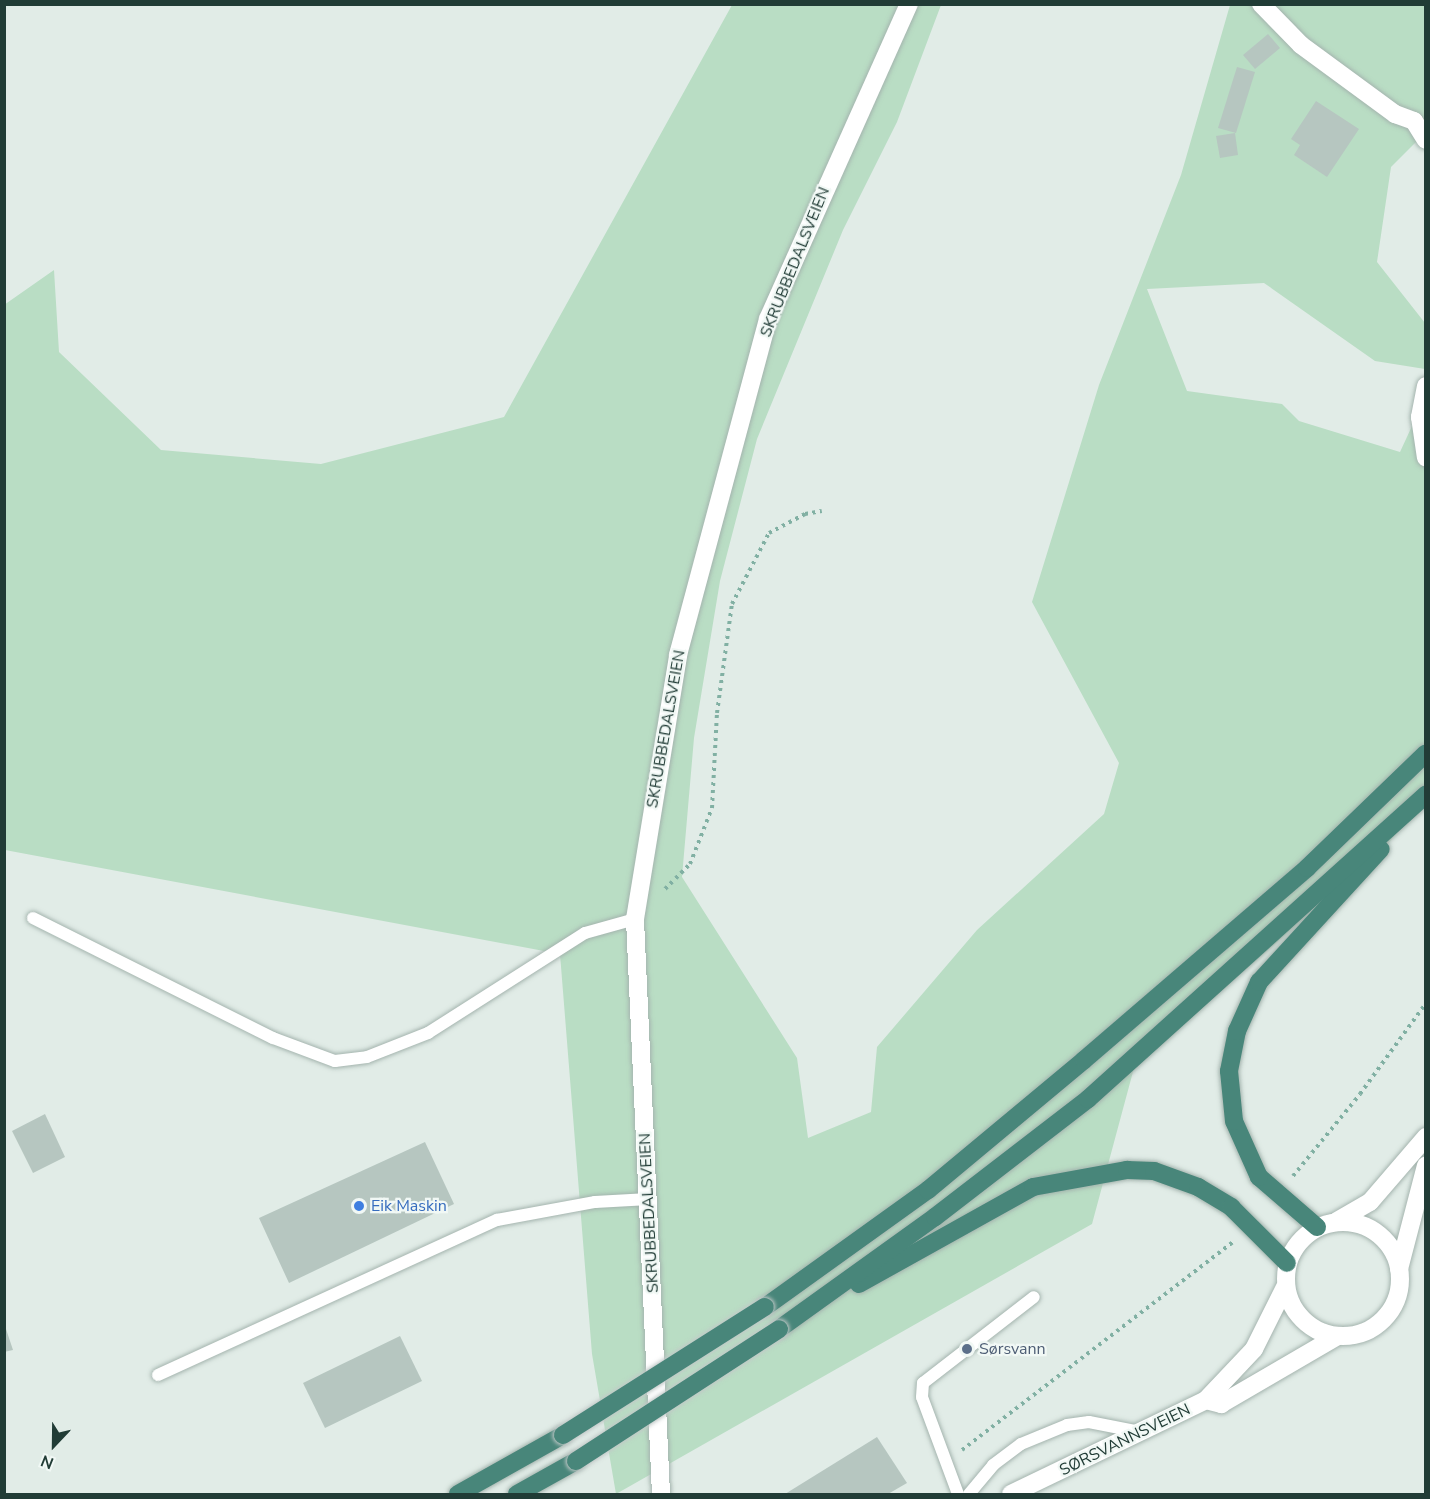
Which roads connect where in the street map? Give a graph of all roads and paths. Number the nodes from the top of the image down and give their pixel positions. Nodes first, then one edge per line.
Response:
1 (909, 4) edge
2 (1261, 4) edge
3 (1425, 140) edge
4 (1425, 386) edge
5 (1425, 458) edge
6 (822, 511) dead end
7 (1425, 753) edge
8 (1425, 795) edge
9 (1425, 800) edge
10 (33, 918) dead end
11 (635, 919) junction
12 (1425, 1003) edge
13 (1425, 1137) edge
14 (1425, 1165) edge
15 (1291, 1178) dead end
16 (649, 1199) junction
17 (1336, 1221) junction
18 (1317, 1227) junction
19 (1237, 1238) dead end
20 (1287, 1263) junction
21 (1399, 1269) junction
22 (1286, 1287) junction
23 (1034, 1297) dead end
24 (779, 1329) junction
25 (1338, 1336) junction
26 (158, 1375) dead end
27 (1206, 1401) junction
28 (1141, 1432) junction
29 (948, 1467) junction
30 (458, 1494) edge
31 (517, 1494) edge
32 (661, 1494) edge
33 (958, 1494) edge
34 (969, 1494) edge
35 (1011, 1494) edge

1 - 11 street, SKRUBBEDALSVEIEN
2 - 3 street
4 - 5 street
6 - 11 path
7 - 30 highway, bridge
8 - 24 highway
9 - 18 highway
10 - 11 lane
11 - 16 street, SKRUBBEDALSVEIEN
12 - 15 path
13 - 17 street
14 - 21 street
16 - 26 lane
16 - 32 street, SKRUBBEDALSVEIEN
17 - 18 street
17 - 21 street
18 - 20 street
19 - 29 path
20 - 22 street
20 - 24 highway
21 - 25 street
22 - 25 street
22 - 27 street, SØRSVANNSVEIEN
23 - 29 lane
24 - 31 highway, bridge
25 - 27 street, SØRSVANNSVEIEN
27 - 28 street, SØRSVANNSVEIEN
28 - 34 lane
28 - 35 street, SØRSVANNSVEIEN
29 - 33 lane

